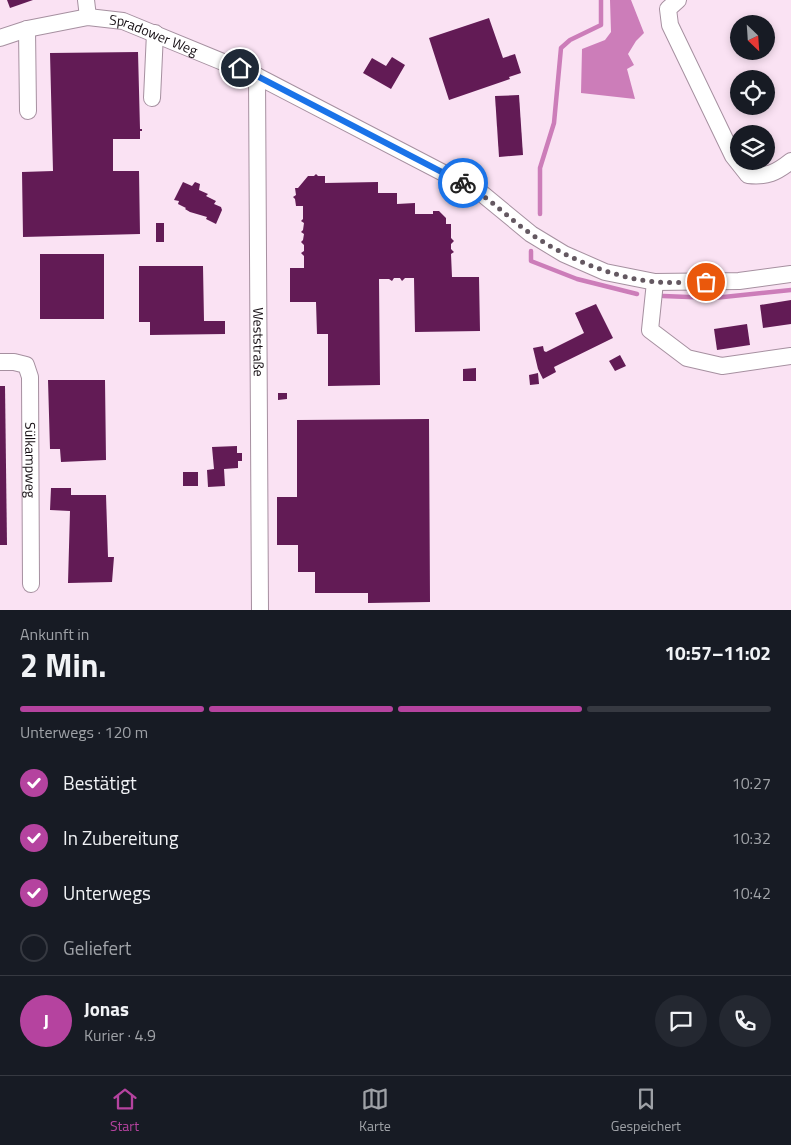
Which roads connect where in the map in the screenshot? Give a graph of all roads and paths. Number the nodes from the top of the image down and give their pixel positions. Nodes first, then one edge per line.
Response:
1 (86, 0) edge
2 (678, 0) edge
3 (88, 17) junction
4 (27, 28) junction
5 (155, 33) junction
6 (0, 38) edge
7 (257, 76) junction
8 (152, 98) dead end
9 (28, 112) dead end
10 (791, 161) edge
11 (791, 274) edge
12 (655, 282) junction
13 (791, 356) edge
14 (0, 362) edge
15 (31, 584) dead end
16 (260, 610) edge

1 - 3 street
2 - 10 street
3 - 4 street, Spradower Weg
3 - 5 street, Spradower Weg
4 - 6 street, Spradower Weg
4 - 9 street
5 - 7 street, Spradower Weg
5 - 8 street
7 - 12 street, Spradower Weg
7 - 16 street, Weststraße
11 - 12 street, Spradower Weg
12 - 13 street
14 - 15 street, Sülkampweg

